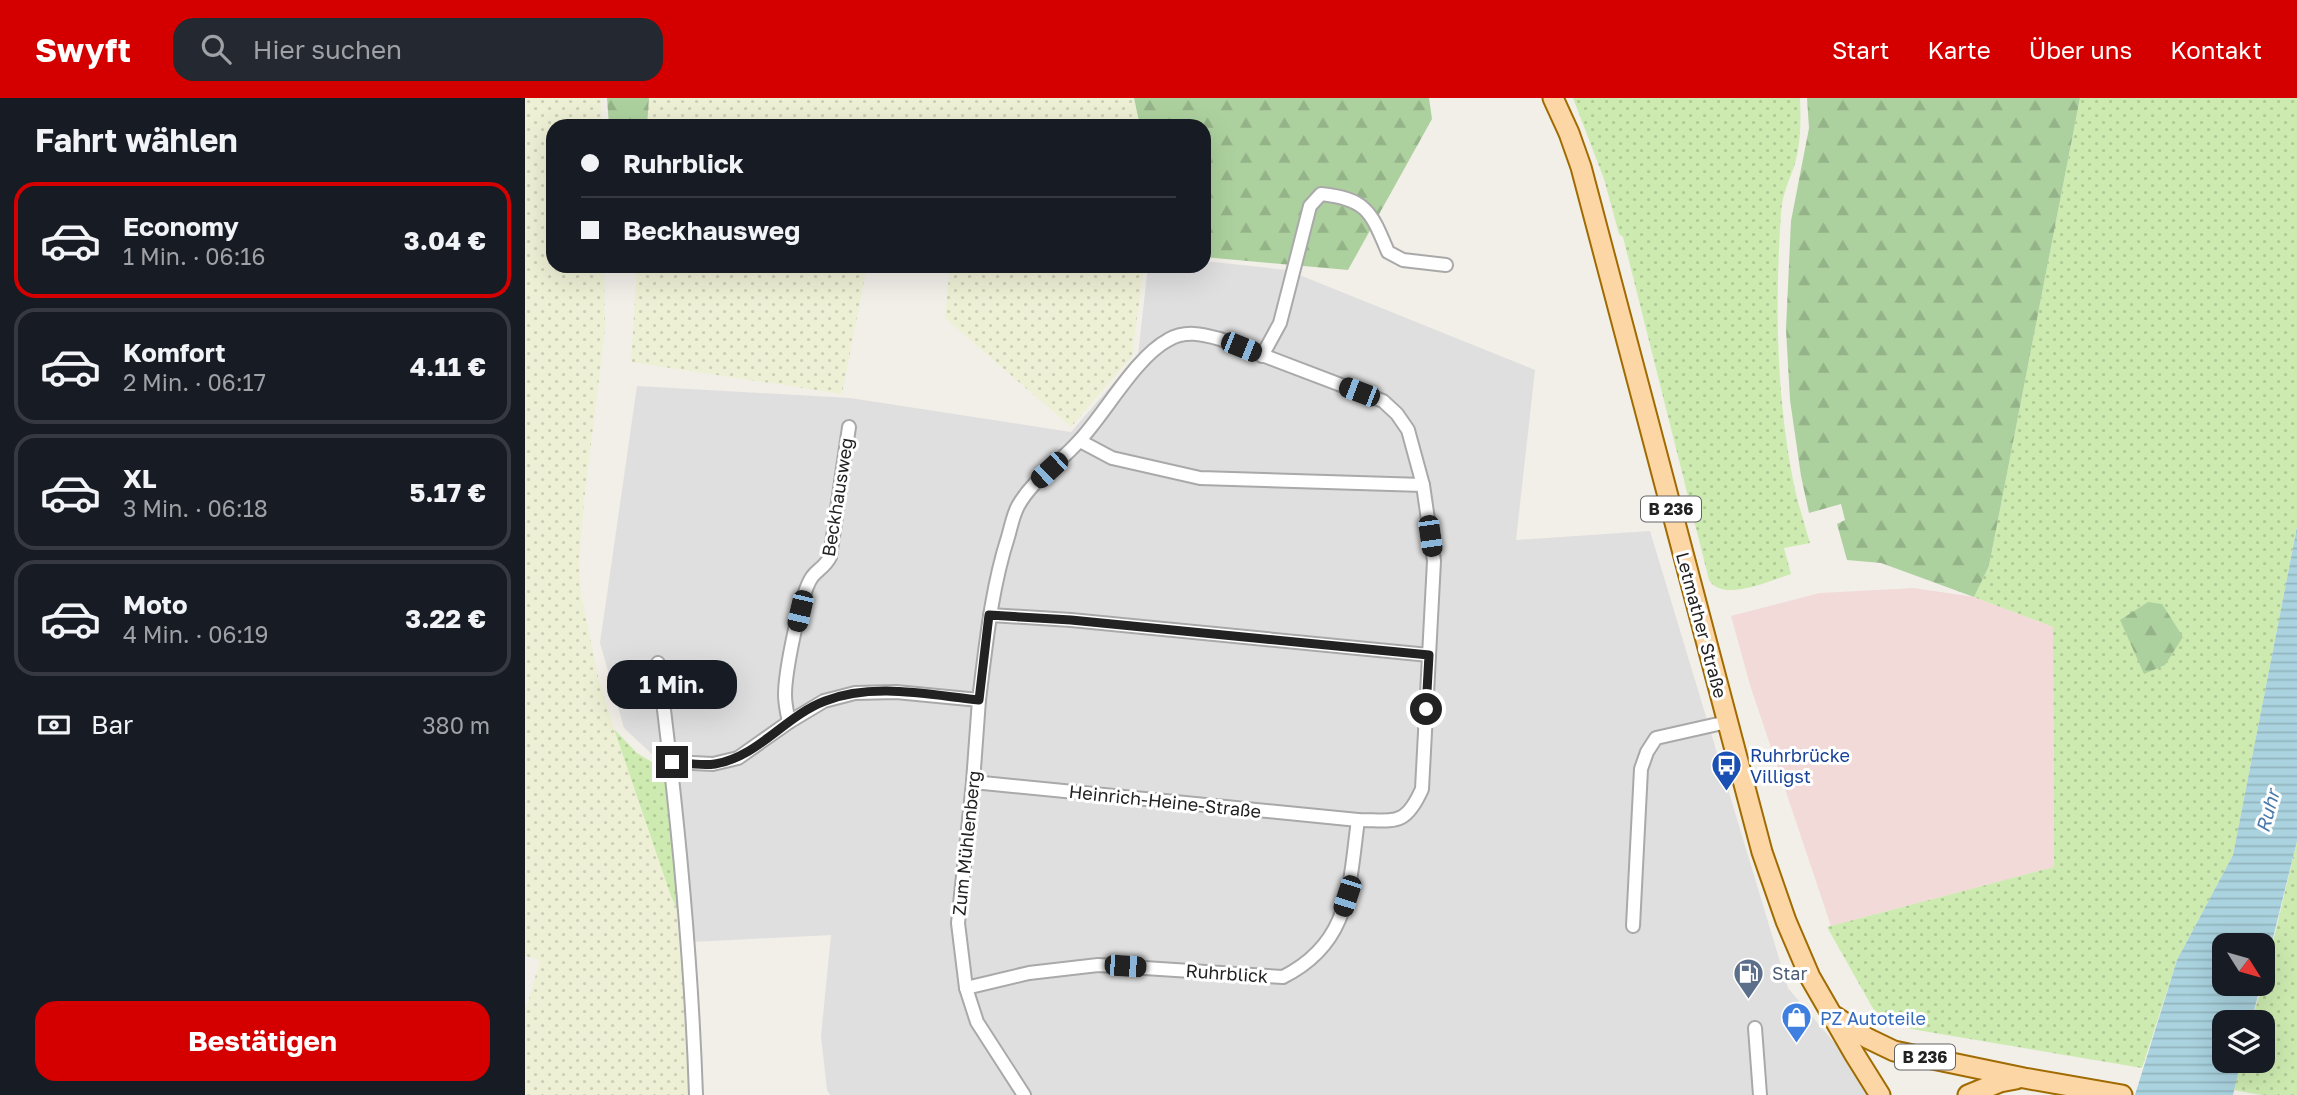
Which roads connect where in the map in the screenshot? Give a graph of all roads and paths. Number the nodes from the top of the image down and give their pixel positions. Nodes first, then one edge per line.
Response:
1 (1553, 98) edge
2 (1446, 265) dead end
3 (1262, 356) junction
4 (849, 427) dead end
5 (1080, 441) junction
6 (1423, 485) junction
7 (989, 615) junction
8 (1429, 655) junction
9 (658, 663) dead end
10 (979, 700) junction
11 (789, 722) junction
12 (1727, 722) junction
13 (672, 762) junction
14 (973, 782) junction
15 (1358, 820) junction
16 (1633, 926) dead end
17 (966, 988) junction
18 (1833, 1015) junction
19 (1755, 1028) dead end
20 (2024, 1079) junction
21 (696, 1095) edge
22 (1024, 1095) edge
23 (1761, 1095) edge
24 (1880, 1095) edge
25 (1968, 1095) edge
26 (2122, 1095) edge

1 - 12 main road, Letmather Straße / B 236
2 - 3 street
3 - 5 street, Zum Mühlenberg
3 - 6 street
4 - 11 street, Beckhausweg
5 - 6 street
5 - 7 street, Zum Mühlenberg
6 - 8 street
7 - 8 street
7 - 10 street, Zum Mühlenberg
8 - 15 street
9 - 13 street
10 - 11 street
10 - 14 street, Zum Mühlenberg
11 - 13 street
12 - 16 street
12 - 18 main road, Letmather Straße / B 236
13 - 21 street
14 - 15 street, Heinrich-Heine-Straße
14 - 17 street, Zum Mühlenberg
15 - 17 street, Ruhrblick
17 - 22 street, Zum Mühlenberg
18 - 20 main road, B 236
18 - 24 main road, Letmather Straße / B 236
19 - 23 street
20 - 25 main road, B 236
20 - 26 main road, B 236

